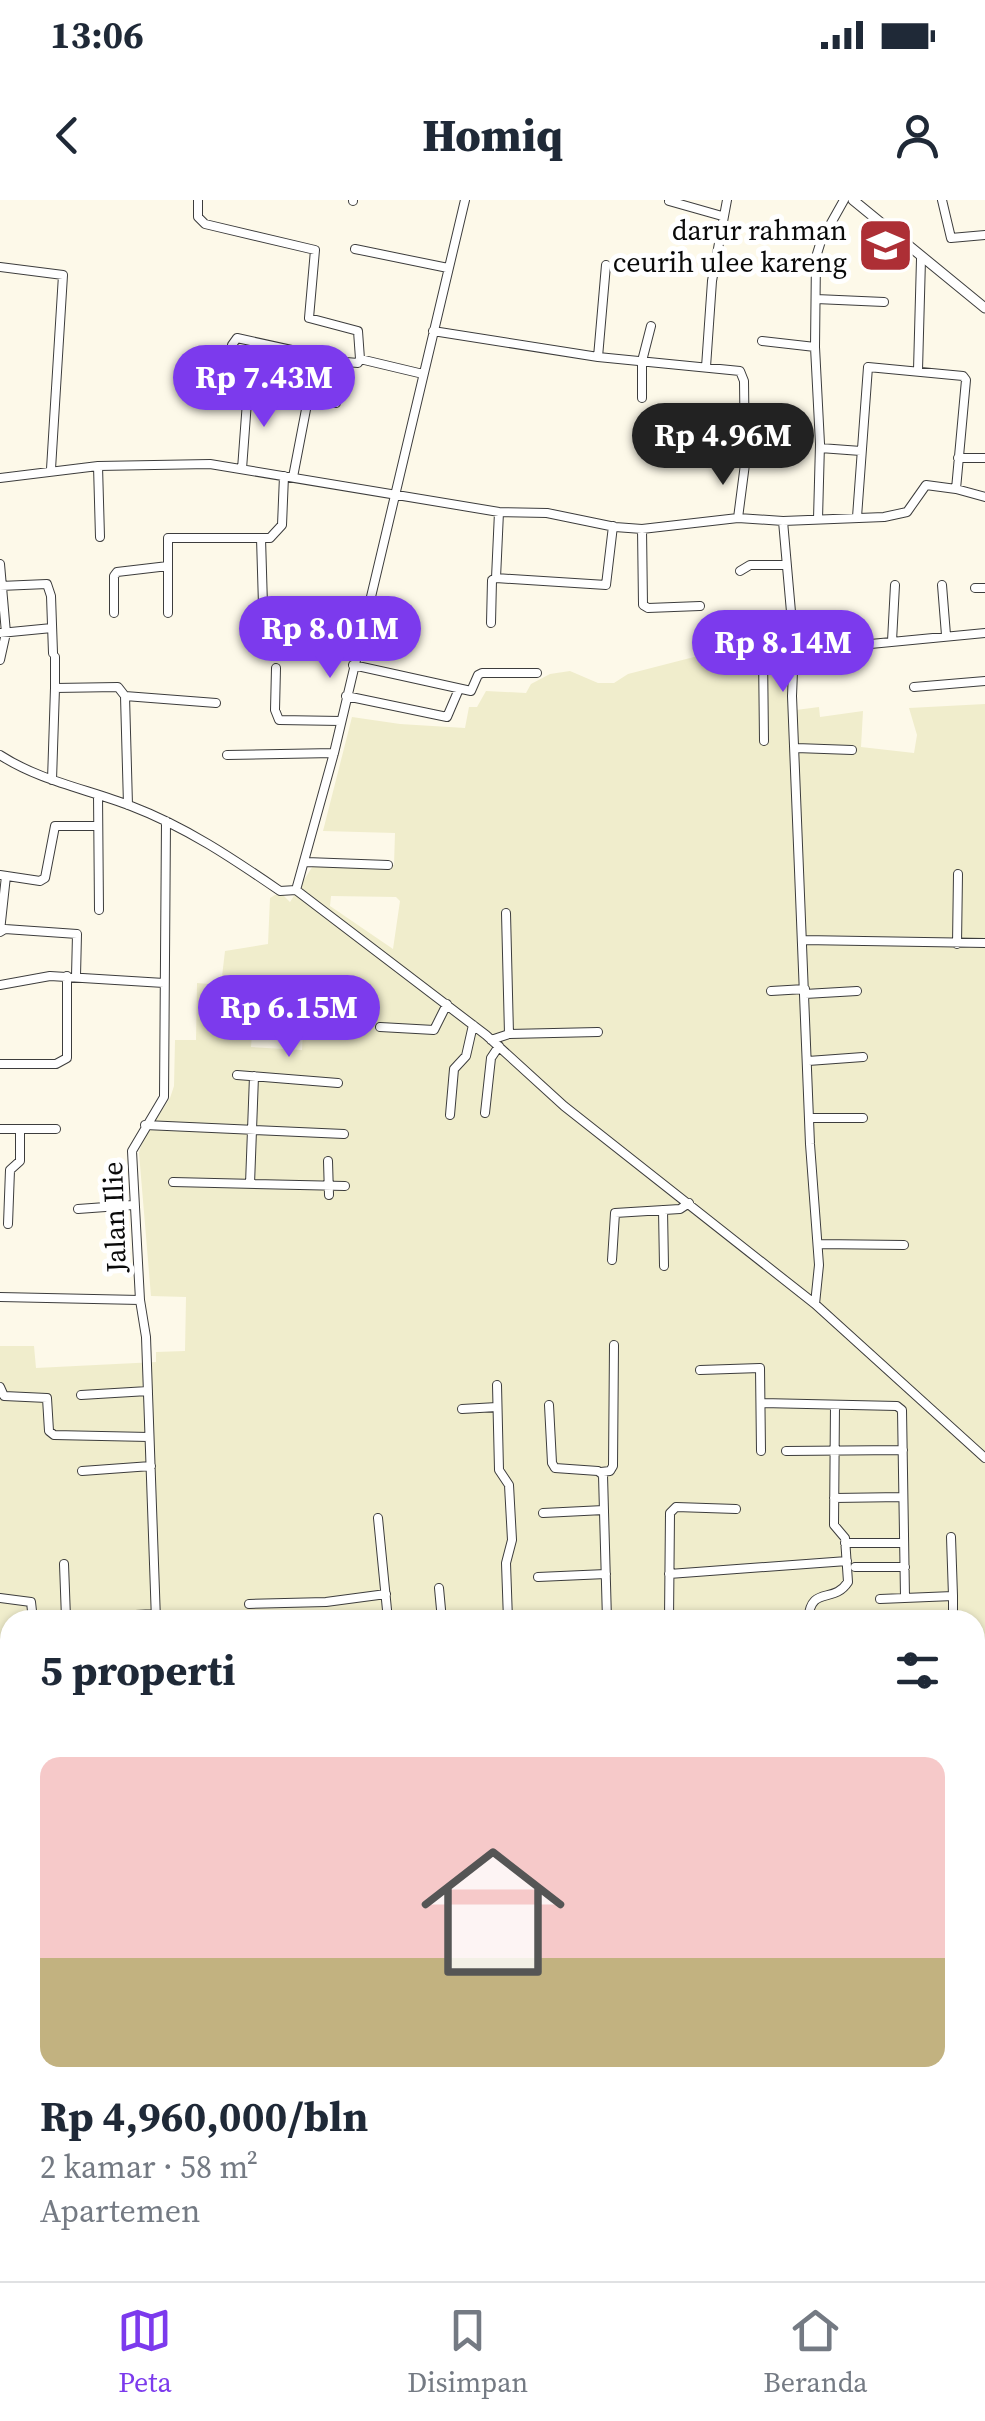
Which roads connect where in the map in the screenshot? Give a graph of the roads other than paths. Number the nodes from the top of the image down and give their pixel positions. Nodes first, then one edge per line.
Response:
1 (198, 200) edge
2 (464, 200) edge
3 (727, 200) edge
4 (844, 200) edge
5 (854, 200) edge
6 (942, 200) edge
7 (669, 201) edge
8 (722, 216) junction
9 (985, 235) edge
10 (355, 248) dead end
11 (921, 259) junction
12 (606, 266) dead end
13 (0, 267) edge
14 (448, 268) junction
15 (816, 299) junction
16 (884, 302) dead end
17 (985, 308) edge
18 (651, 326) dead end
19 (433, 331) junction
20 (762, 341) dead end
21 (815, 347) junction
22 (598, 357) junction
23 (360, 359) junction
24 (642, 361) junction
25 (346, 362) junction
26 (706, 367) junction
27 (918, 370) junction
28 (422, 374) junction
29 (248, 388) junction
30 (642, 398) dead end
31 (308, 399) junction
32 (820, 448) junction
33 (861, 451) junction
34 (958, 458) junction
35 (985, 458) edge
36 (98, 466) junction
37 (242, 468) junction
38 (51, 469) junction
39 (288, 476) junction
40 (0, 478) edge
41 (956, 489) junction
42 (393, 496) junction
43 (985, 497) edge
44 (499, 512) junction
45 (858, 517) junction
46 (738, 518) junction
47 (818, 519) junction
48 (783, 521) junction
49 (613, 526) junction
50 (642, 529) junction
51 (100, 537) dead end
52 (262, 538) junction
53 (0, 564) edge
54 (784, 564) junction
55 (168, 566) junction
56 (740, 571) dead end
57 (496, 578) junction
58 (942, 585) dead end
59 (2, 586) edge
60 (895, 586) dead end
61 (700, 606) dead end
62 (168, 613) dead end
63 (114, 614) dead end
64 (491, 623) dead end
65 (52, 628) junction
66 (3, 633) edge
67 (985, 633) edge
68 (946, 635) junction
69 (264, 639) dead end
70 (892, 641) junction
71 (794, 644) junction
72 (0, 660) edge
73 (353, 665) junction
74 (276, 668) dead end
75 (536, 673) dead end
76 (985, 680) edge
77 (914, 687) dead end
78 (55, 688) junction
79 (459, 689) junction
80 (125, 696) junction
81 (346, 696) junction
82 (216, 703) dead end
83 (341, 720) junction
84 (764, 741) dead end
85 (796, 748) junction
86 (852, 750) dead end
87 (334, 753) junction
88 (0, 754) edge
89 (227, 755) dead end
90 (52, 780) junction
91 (98, 795) junction
92 (128, 805) junction
93 (166, 821) junction
94 (98, 826) junction
95 (306, 862) junction
96 (388, 865) dead end
97 (958, 874) dead end
98 (3, 876) edge
99 (296, 890) junction
100 (99, 910) dead end
101 (506, 913) dead end
102 (0, 932) edge
103 (803, 940) junction
104 (957, 944) junction
105 (985, 944) edge
106 (72, 976) junction
107 (164, 983) junction
108 (0, 985) edge
109 (771, 990) dead end
110 (856, 991) dead end
111 (805, 992) junction
112 (447, 1004) junction
113 (473, 1024) junction
114 (380, 1027) dead end
115 (598, 1032) dead end
116 (509, 1034) junction
117 (495, 1043) junction
118 (863, 1056) dead end
119 (808, 1061) junction
120 (0, 1064) edge
121 (237, 1074) dead end
122 (254, 1076) junction
123 (338, 1083) dead end
124 (484, 1113) dead end
125 (450, 1115) dead end
126 (809, 1118) junction
127 (864, 1118) dead end
128 (145, 1125) junction
129 (0, 1128) edge
130 (20, 1128) junction
131 (250, 1128) junction
132 (56, 1129) dead end
133 (344, 1134) dead end
134 (328, 1161) dead end
135 (173, 1182) dead end
136 (250, 1184) junction
137 (345, 1186) dead end
138 (329, 1191) junction
139 (689, 1203) junction
140 (133, 1206) junction
141 (78, 1209) dead end
142 (663, 1210) junction
143 (8, 1224) dead end
144 (818, 1244) junction
145 (904, 1244) dead end
146 (612, 1260) dead end
147 (664, 1266) dead end
148 (0, 1297) edge
149 (140, 1300) junction
150 (815, 1304) junction
151 (614, 1345) dead end
152 (700, 1370) dead end
153 (497, 1384) dead end
154 (0, 1387) edge
155 (148, 1391) junction
156 (82, 1395) dead end
157 (761, 1404) junction
158 (549, 1405) dead end
159 (835, 1405) junction
160 (498, 1407) junction
161 (462, 1409) dead end
162 (150, 1437) junction
163 (834, 1450) junction
164 (903, 1450) junction
165 (761, 1451) dead end
166 (786, 1451) dead end
167 (985, 1458) edge
168 (150, 1466) junction
169 (82, 1471) dead end
170 (601, 1472) junction
171 (904, 1497) junction
172 (834, 1498) junction
173 (736, 1509) dead end
174 (604, 1510) junction
175 (544, 1513) dead end
176 (378, 1518) dead end
177 (952, 1537) dead end
178 (845, 1543) junction
179 (904, 1543) junction
180 (64, 1564) dead end
181 (851, 1564) junction
182 (904, 1567) junction
183 (606, 1574) junction
184 (670, 1574) junction
185 (538, 1577) dead end
186 (440, 1588) dead end
187 (386, 1594) junction
188 (952, 1596) junction
189 (905, 1597) junction
190 (0, 1598) edge
191 (880, 1599) dead end
192 (250, 1604) dead end
193 (31, 1610) edge
194 (70, 1610) edge
195 (156, 1610) edge
196 (387, 1610) edge
197 (441, 1610) edge
198 (508, 1610) edge
199 (607, 1610) edge
200 (669, 1610) edge
201 (809, 1610) edge
202 (953, 1610) edge

1 - 23 street
2 - 14 street
3 - 8 street
4 - 15 street
5 - 11 street
6 - 9 street
7 - 8 street
8 - 26 street
10 - 14 street
11 - 17 street
11 - 27 street
12 - 22 street
13 - 38 street
14 - 19 street
15 - 16 street
15 - 21 street
18 - 24 street
19 - 22 street
19 - 28 street
20 - 21 street
21 - 32 street
22 - 24 street
23 - 25 street
23 - 28 street
24 - 26 street
24 - 30 street
25 - 29 street
25 - 31 street
26 - 46 street
27 - 33 street
27 - 34 street
28 - 42 street
29 - 31 street
29 - 37 street
31 - 39 street
32 - 33 street
32 - 47 street
33 - 45 street
34 - 35 street
34 - 41 street
36 - 37 street
36 - 38 street
36 - 51 street
37 - 39 street
38 - 40 street
39 - 42 street
39 - 52 street
41 - 43 street
41 - 45 street
42 - 44 street
42 - 73 street
44 - 49 street
44 - 57 street
45 - 47 street
46 - 48 street
46 - 50 street
47 - 48 street
48 - 54 street
49 - 50 street
49 - 57 street
50 - 61 street
52 - 55 street
52 - 69 street
53 - 59 street
54 - 56 street
54 - 71 street
55 - 62 street
55 - 63 street
57 - 64 street
58 - 68 street
59 - 65 street
59 - 66 street
60 - 70 street
65 - 66 street
65 - 78 street
66 - 72 street
67 - 68 street
68 - 70 street
70 - 71 street
71 - 84 street
71 - 85 street
73 - 79 street
73 - 81 street
74 - 83 street
75 - 79 street
76 - 77 street
78 - 80 street
78 - 90 street
79 - 81 street
80 - 82 street
80 - 92 street
81 - 83 street
83 - 87 street
85 - 86 street
85 - 103 street
87 - 89 street
87 - 95 street
88 - 90 street
90 - 91 street
91 - 92 street
91 - 94 street
92 - 93 street
93 - 99 street
93 - 107 street, Jalan Ilie
94 - 98 street
94 - 100 street
95 - 96 street
95 - 99 street
97 - 104 street
98 - 102 street
99 - 112 street
101 - 116 street
102 - 106 street
103 - 104 street
103 - 111 street
104 - 105 street
106 - 107 street
106 - 108 street
106 - 120 street
107 - 128 street, Jalan Ilie
109 - 111 street
110 - 111 street
111 - 119 street
112 - 113 street
112 - 114 street
113 - 117 street
113 - 125 street
115 - 116 street
116 - 117 street
117 - 124 street
117 - 139 street
118 - 119 street
119 - 126 street
121 - 122 street
122 - 123 street
122 - 131 street
126 - 127 street
126 - 144 street
128 - 131 street
128 - 140 street, Jalan Ilie
129 - 130 street
130 - 132 street
130 - 143 street
131 - 133 street
131 - 136 street
134 - 138 street
135 - 136 street
136 - 138 street
137 - 138 street
139 - 142 street
139 - 150 street
140 - 141 street
140 - 149 street, Jalan Ilie
142 - 146 street
142 - 147 street
144 - 145 street
144 - 150 street
148 - 149 street
149 - 155 street, Jalan Ilie
150 - 167 street
151 - 170 street
152 - 157 street
153 - 160 street
154 - 162 street
155 - 156 street
155 - 162 street, Jalan Ilie
157 - 159 street
157 - 165 street
158 - 170 street
159 - 163 street
159 - 164 street
160 - 161 street
160 - 198 street
162 - 168 street, Jalan Ilie
163 - 164 street
163 - 166 street
163 - 172 street
164 - 171 street
168 - 169 street
168 - 195 street, Jalan Ilie
170 - 174 street
171 - 172 street
171 - 179 street
172 - 178 street
173 - 184 street
174 - 175 street
174 - 183 street
176 - 187 street
177 - 188 street
178 - 179 street
178 - 181 street
179 - 182 street
180 - 194 street
181 - 182 street
181 - 184 street
181 - 201 street
182 - 189 street
183 - 185 street
183 - 199 street
184 - 200 street
186 - 197 street
187 - 192 street
187 - 196 street
188 - 189 street
188 - 202 street
189 - 191 street
190 - 193 street

